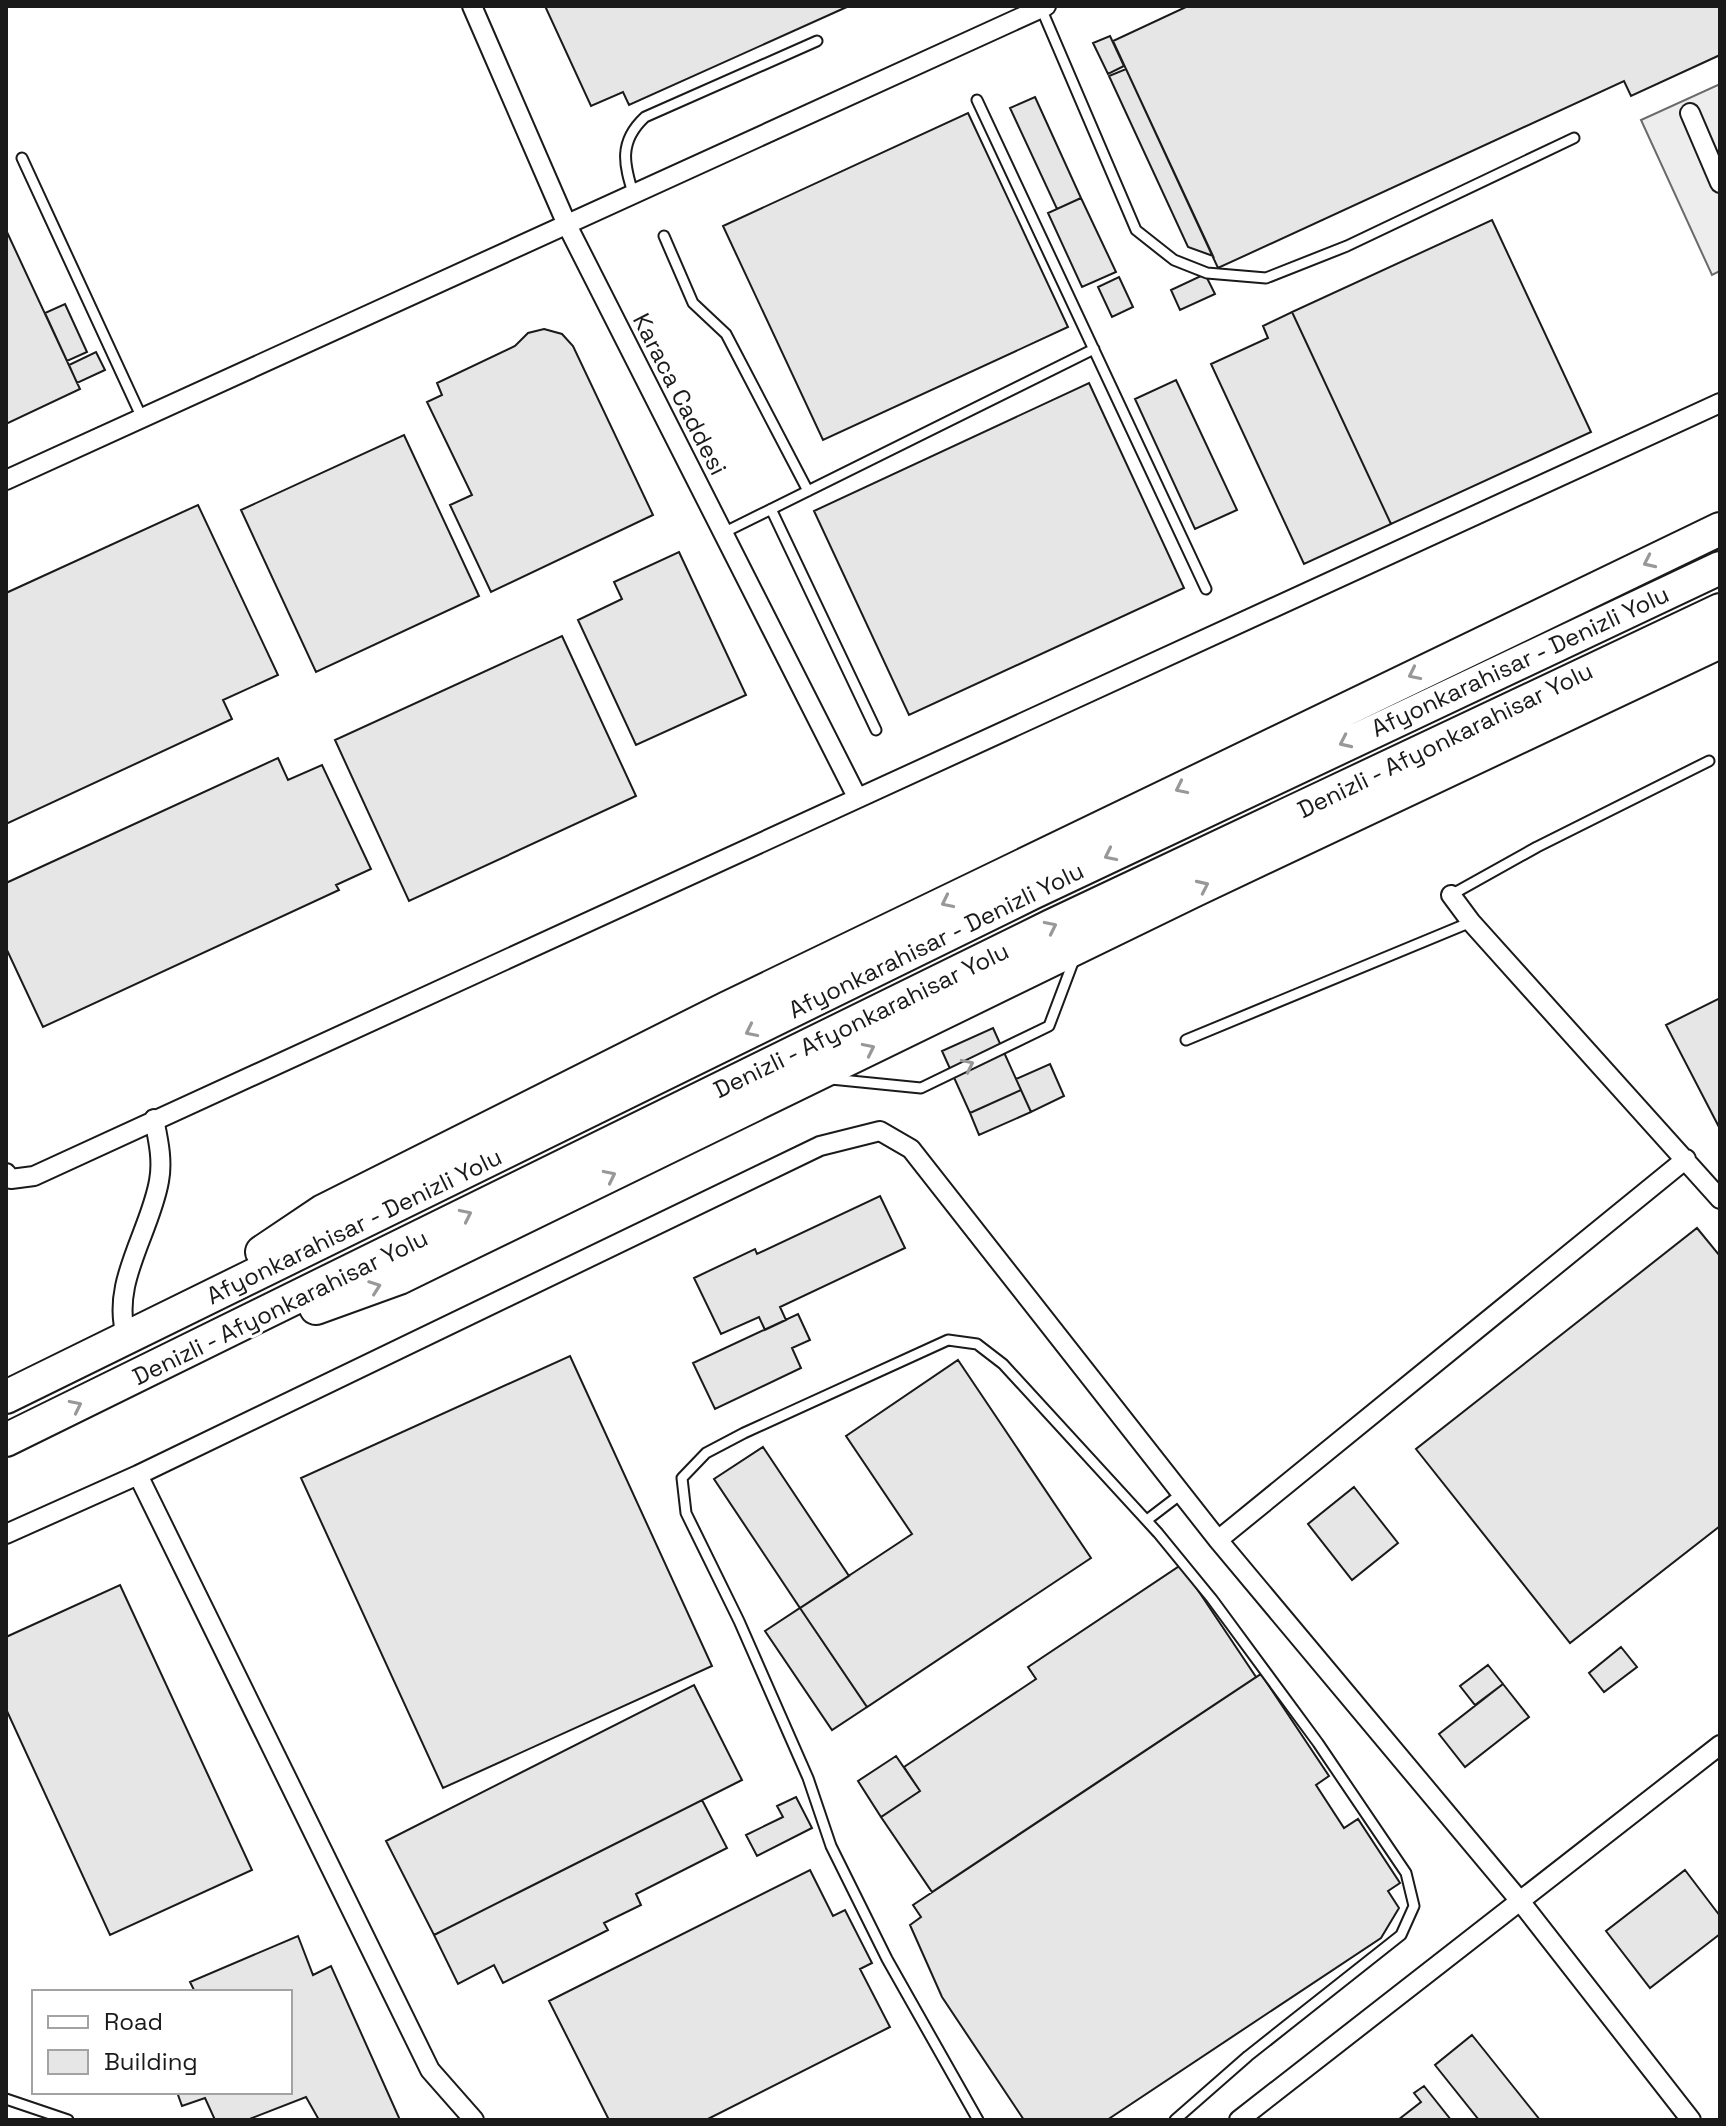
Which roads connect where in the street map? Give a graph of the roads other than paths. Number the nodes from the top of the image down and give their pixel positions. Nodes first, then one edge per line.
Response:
1 (472, 6) edge
2 (1044, 7) edge
3 (817, 41) dead end
4 (977, 100) dead end
5 (1690, 113) dead end
6 (1574, 138) dead end
7 (22, 158) dead end
8 (1720, 183) edge
9 (634, 196) junction
10 (568, 227) junction
11 (664, 236) dead end
12 (1094, 349) junction
13 (1720, 403) edge
14 (142, 418) junction
15 (6, 480) edge
16 (808, 491) junction
17 (771, 509) junction
18 (1720, 529) edge
19 (723, 533) junction
20 (1720, 568) edge
21 (1206, 589) dead end
22 (1720, 610) edge
23 (1720, 642) edge
24 (876, 730) dead end
25 (1709, 761) dead end
26 (857, 797) junction
27 (1451, 895) joint
28 (1471, 922) junction
29 (1079, 947) junction
30 (1186, 1040) dead end
31 (812, 1077) junction
32 (154, 1119) junction
33 (1686, 1159) junction
34 (6, 1173) edge
35 (1720, 1199) edge
36 (157, 1323) junction
37 (127, 1338) junction
38 (170, 1361) junction
39 (6, 1397) edge
40 (6, 1440) edge
41 (138, 1475) junction
42 (1181, 1494) junction
43 (1147, 1520) junction
44 (6, 1534) edge
45 (1218, 1540) junction
46 (1720, 1745) edge
47 (1520, 1901) junction
48 (6, 2099) edge
49 (68, 2120) edge
50 (474, 2120) edge
51 (978, 2120) edge
52 (1175, 2120) edge
53 (1239, 2120) edge
54 (1691, 2120) edge

1 - 10 street, Karaca Caddesi
2 - 6 lane
2 - 9 street
3 - 9 lane
4 - 12 lane
5 - 8 street
7 - 14 lane
9 - 10 street
10 - 14 street
10 - 19 street, Karaca Caddesi
11 - 16 lane
12 - 16 lane
12 - 21 lane
13 - 26 street
14 - 15 street
16 - 17 lane
17 - 19 lane
17 - 24 lane
18 -> 36 highway
19 - 26 street, Karaca Caddesi
20 -> 36 highway, Afyonkarahisar - Denizli Yolu
38 -> 22 highway, Denizli - Afyonkarahisar Yolu
29 -> 23 highway
25 - 27 lane
26 - 32 street
27 - 28 street
28 - 30 lane
28 - 33 street
31 -> 29 highway
31 -> 29 lane
38 -> 31 highway
32 - 34 street
32 - 37 street
33 - 35 street
33 - 45 street
36 - 37 highway, Denizli - Afyonkarahisar Yolu
37 - 39 highway, Denizli - Afyonkarahisar Yolu
40 -> 38 highway, Denizli - Afyonkarahisar Yolu
41 - 42 street
41 - 44 street
41 - 50 street
42 - 43 lane
42 - 45 street
43 - 51 lane
43 - 52 lane
45 - 47 street
46 - 47 street
47 - 53 street
47 - 54 street
48 - 49 lane

